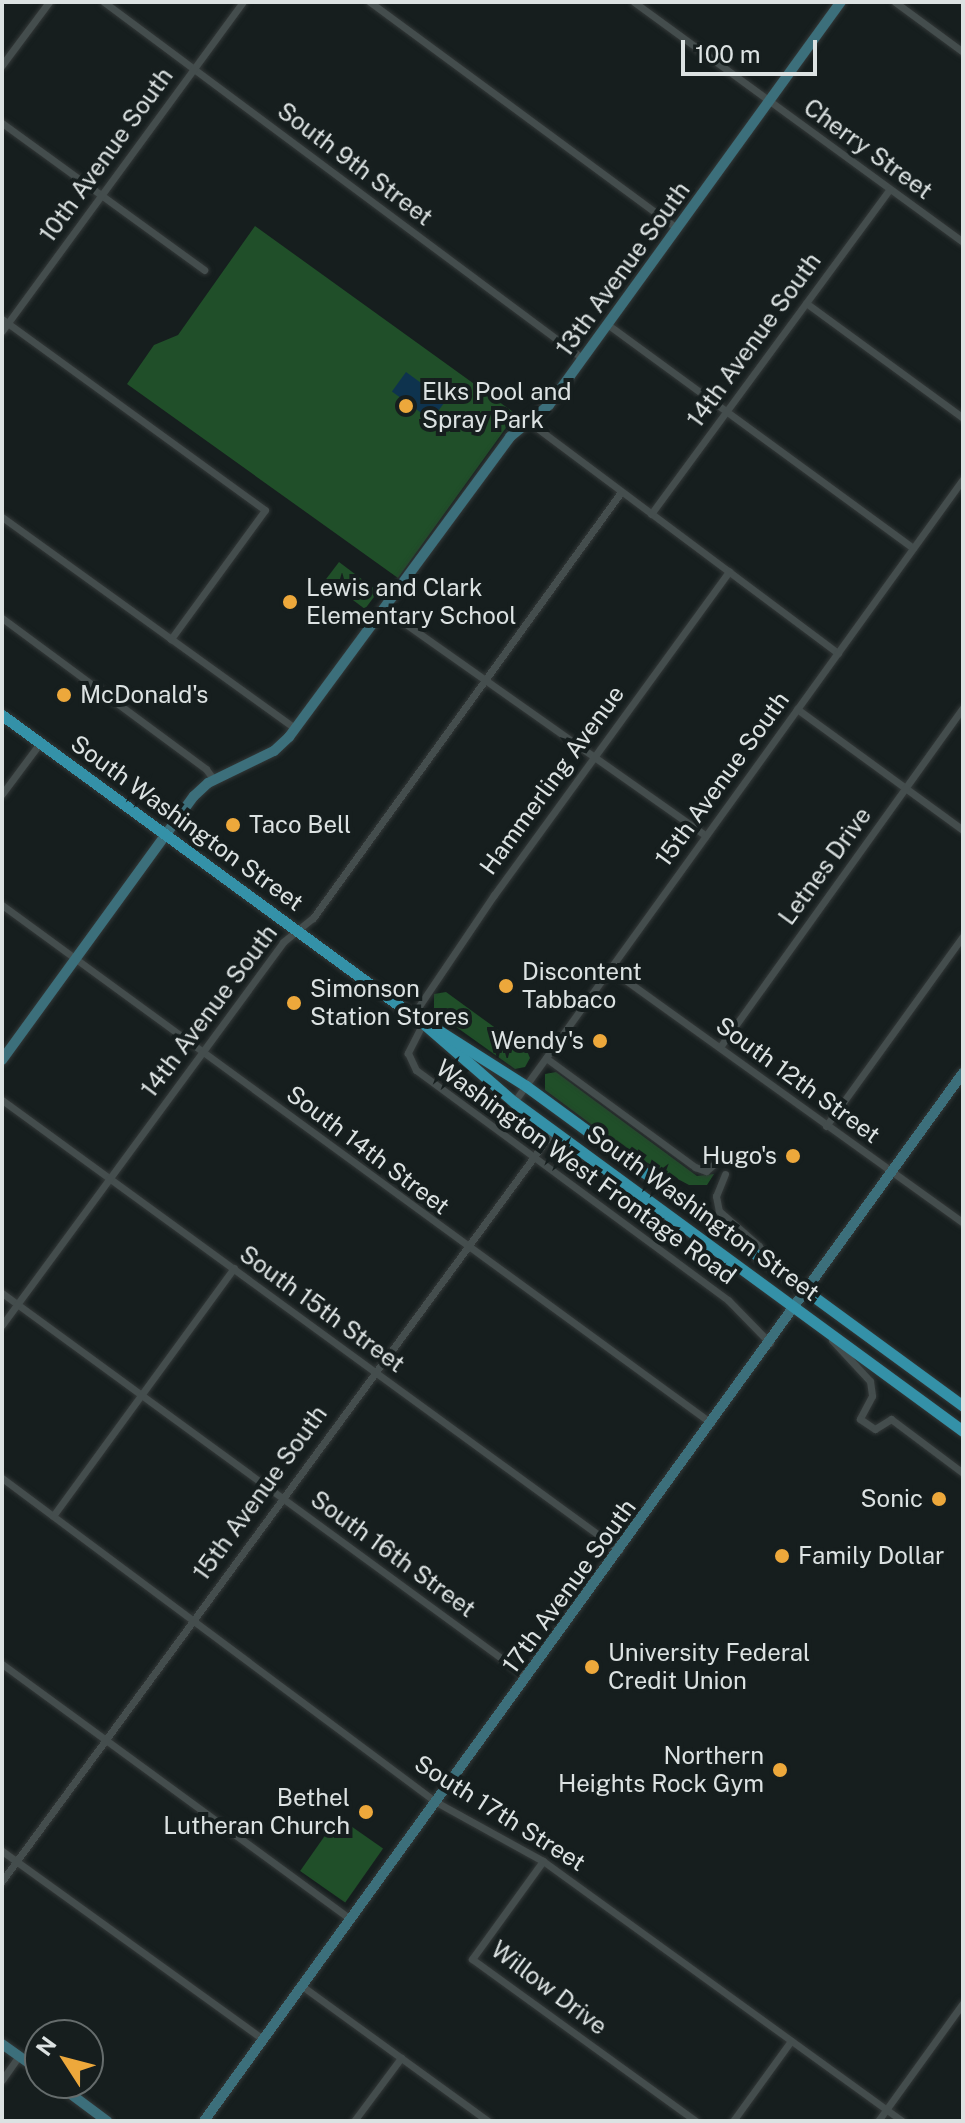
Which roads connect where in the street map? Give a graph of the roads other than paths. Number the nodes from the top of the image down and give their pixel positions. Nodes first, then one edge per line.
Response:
1 (49, 2) edge
2 (104, 2) edge
3 (243, 2) edge
4 (370, 2) edge
5 (634, 2) edge
6 (841, 2) edge
7 (895, 2) edge
8 (963, 52) edge
9 (2, 65) edge
10 (194, 68) junction
11 (769, 102) junction
12 (2, 123) edge
13 (890, 189) junction
14 (100, 196) junction
15 (677, 228) junction
16 (963, 242) edge
17 (204, 270) dead end
18 (806, 303) junction
19 (5, 321) edge
20 (607, 324) junction
21 (2, 331) edge
22 (582, 358) junction
23 (728, 411) junction
24 (963, 418) edge
25 (529, 422) junction
26 (963, 479) edge
27 (621, 492) junction
28 (651, 514) junction
29 (2, 517) edge
30 (913, 548) junction
31 (729, 571) junction
32 (383, 608) junction
33 (2, 618) edge
34 (171, 639) junction
35 (838, 653) junction
36 (485, 679) junction
37 (963, 708) edge
38 (797, 709) junction
39 (2, 715) edge
40 (295, 728) junction
41 (40, 743) junction
42 (593, 756) junction
43 (214, 780) junction
44 (906, 788) junction
45 (2, 794) edge
46 (963, 830) edge
47 (166, 834) junction
48 (706, 836) junction
49 (2, 905) edge
50 (295, 930) junction
51 (963, 936) edge
52 (76, 958) junction
53 (610, 969) junction
54 (418, 1019) junction
55 (720, 1047) junction
56 (202, 1052) junction
57 (546, 1058) junction
58 (2, 1060) edge
59 (963, 1073) edge
60 (526, 1086) junction
61 (2, 1100) edge
62 (514, 1102) junction
63 (826, 1126) junction
64 (553, 1131) junction
65 (534, 1158) junction
66 (713, 1165) dead end
67 (892, 1173) junction
68 (725, 1174) dead end
69 (110, 1177) junction
70 (963, 1223) edge
71 (466, 1248) junction
72 (768, 1261) junction
73 (234, 1268) junction
74 (809, 1291) junction
75 (2, 1293) edge
76 (17, 1304) junction
77 (796, 1308) junction
78 (2, 1325) edge
79 (826, 1331) junction
80 (771, 1343) junction
81 (373, 1371) junction
82 (141, 1395) junction
83 (963, 1406) edge
84 (712, 1423) junction
85 (963, 1431) edge
86 (963, 1473) edge
87 (2, 1478) edge
88 (282, 1498) junction
89 (53, 1516) junction
90 (619, 1550) junction
91 (194, 1618) junction
92 (2, 1664) edge
93 (527, 1677) junction
94 (105, 1739) junction
95 (436, 1802) junction
96 (2, 1851) edge
97 (16, 1861) junction
98 (543, 1861) junction
99 (2, 1881) edge
100 (350, 1919) junction
101 (302, 1986) junction
102 (963, 2003) edge
103 (263, 2039) junction
104 (791, 2041) junction
105 (2, 2044) edge
106 (19, 2056) junction
107 (401, 2058) junction
108 (24, 2060) edge
109 (2, 2080) edge
110 (77, 2099) edge
111 (886, 2110) junction
112 (107, 2121) edge
113 (204, 2121) edge
114 (354, 2121) edge
115 (488, 2121) edge
116 (696, 2121) edge
117 (733, 2121) edge
118 (878, 2121) edge
119 (902, 2121) edge

1 - 9 street
2 - 10 street, South 9th Street
3 - 10 street, 10th Avenue South
4 - 15 street
5 - 11 street, Cherry Street
6 - 11 street, 13th Avenue South
7 - 8 street
10 - 14 street, 10th Avenue South
10 - 22 street, South 9th Street
11 - 13 street, Cherry Street
11 - 15 street, 13th Avenue South
12 - 14 street
13 - 16 street, Cherry Street
13 - 18 street, 14th Avenue South
14 - 17 street
14 - 19 street, 10th Avenue South
15 - 20 street, 13th Avenue South
18 - 23 street, 14th Avenue South
18 - 24 street
19 - 21 street, 10th Avenue South
19 - 34 street
20 - 22 street, 13th Avenue South
20 - 23 street
22 - 25 street, 13th Avenue South
23 - 28 street, 14th Avenue South
23 - 30 street
25 - 27 street
25 - 32 street, 13th Avenue South
26 - 30 street, 15th Avenue South
27 - 28 street
27 - 36 street, 14th Avenue South
28 - 31 street
29 - 34 street
30 - 35 street, 15th Avenue South
31 - 35 street
31 - 42 street, Hammerling Avenue
32 - 36 street
32 - 40 street, 13th Avenue South
33 - 43 street
34 - 40 street
35 - 38 street, 15th Avenue South
36 - 42 street
36 - 50 street, 14th Avenue South
37 - 44 street, Letnes Drive
38 - 44 street
38 - 48 street, 15th Avenue South
39 - 41 main road, South Washington Street
40 - 43 street, 13th Avenue South
41 - 45 street
41 - 47 main road, South Washington Street
42 - 48 street
42 - 54 street, Hammerling Avenue
43 - 47 street, 13th Avenue South
44 - 46 street
44 - 55 street, Letnes Drive
47 - 50 main road, South Washington Street
47 - 52 street, 13th Avenue South
48 - 53 street, 15th Avenue South
49 - 52 street, South 14th Street
50 - 54 main road, South Washington Street
50 - 56 street, 14th Avenue South
51 - 63 street
52 - 56 street, South 14th Street
52 - 58 street, 13th Avenue South
53 - 55 street, South 12th Street
53 - 57 street, 15th Avenue South
54 - 60 main road, South Washington Street
54 - 62 main road, South Washington Street
54 - 65 street, Washington West Frontage Road
55 - 63 street, South 12th Street
56 - 69 street, 14th Avenue South
56 - 71 street, South 14th Street
57 - 60 street, 15th Avenue South
57 - 66 street
59 - 67 street, 17th Avenue South
60 - 62 street, 15th Avenue South
60 - 72 main road, South Washington Street
61 - 69 street, South 15th Street
62 - 64 main road, South Washington Street
63 - 67 street, South 12th Street
64 - 65 street, 15th Avenue South
64 - 77 main road, South Washington Street
65 - 71 street, 15th Avenue South
65 - 80 street, Washington West Frontage Road
67 - 70 street, South 12th Street
67 - 74 street, 17th Avenue South
68 - 72 street
69 - 73 street, South 15th Street
69 - 76 street, 14th Avenue South
71 - 81 street, 15th Avenue South
71 - 84 street, South 14th Street
72 - 74 main road, South Washington Street
73 - 81 street, South 15th Street
73 - 82 street
74 - 77 street, 17th Avenue South
74 - 83 main road, South Washington Street
75 - 76 street, South 16th Street
76 - 78 street, 14th Avenue South
76 - 82 street, South 16th Street
77 - 79 main road, South Washington Street
77 - 80 street, 17th Avenue South
79 - 85 main road, South Washington Street
79 - 86 street
80 - 84 street, 17th Avenue South
81 - 88 street, 15th Avenue South
81 - 90 street, South 15th Street
82 - 88 street, South 16th Street
82 - 89 street
84 - 90 street, 17th Avenue South
87 - 89 street, South 17th Street
88 - 91 street, 15th Avenue South
88 - 93 street, South 16th Street
89 - 91 street, South 17th Street
90 - 93 street, 17th Avenue South
91 - 94 street, 15th Avenue South
91 - 95 street, South 17th Street
92 - 94 street
93 - 95 street, 17th Avenue South
94 - 97 street, 15th Avenue South
94 - 100 street
95 - 98 street, South 17th Street
95 - 100 street, 17th Avenue South
96 - 97 street
97 - 99 street, 15th Avenue South
97 - 103 street
98 - 104 street, South 17th Street
98 - 116 street, Willow Drive
100 - 101 street, 17th Avenue South
101 - 103 street, 17th Avenue South
101 - 107 street
102 - 111 street
103 - 113 street, 17th Avenue South
104 - 111 street, South 17th Street
104 - 117 street
105 - 106 street
106 - 108 street
106 - 109 street
107 - 114 street
107 - 115 street
110 - 112 street
111 - 118 street
111 - 119 street, South 17th Street

